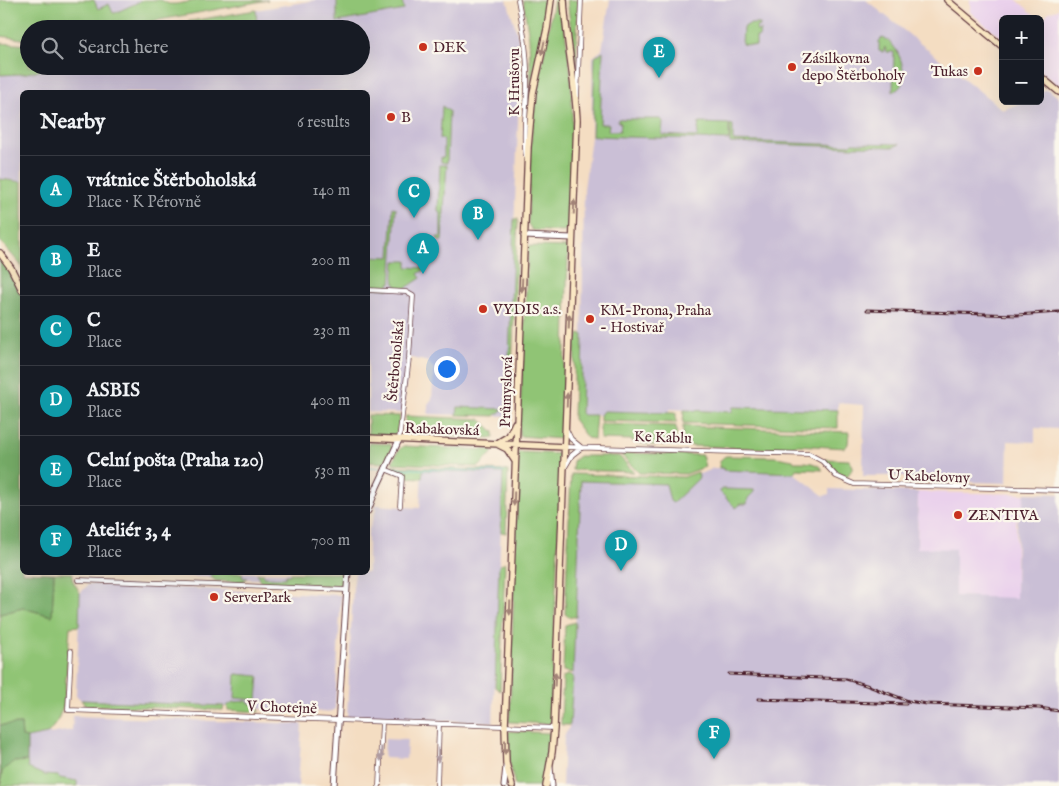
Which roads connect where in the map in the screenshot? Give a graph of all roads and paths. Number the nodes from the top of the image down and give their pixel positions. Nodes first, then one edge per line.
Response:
1 (518, 0) edge
2 (551, 0) edge
3 (564, 0) edge
4 (581, 0) edge
5 (947, 0) edge
6 (999, 44) edge
7 (1044, 79) edge
8 (1059, 92) edge
9 (577, 120) junction
10 (527, 164) junction
11 (524, 236) junction
12 (572, 238) junction
13 (0, 253) edge
14 (20, 286) edge
15 (370, 290) edge
16 (517, 419) junction
17 (566, 426) junction
18 (370, 438) edge
19 (399, 440) junction
20 (495, 443) junction
21 (516, 444) junction
22 (565, 447) junction
23 (582, 448) junction
24 (809, 454) joint
25 (515, 463) junction
26 (385, 469) junction
27 (564, 472) junction
28 (1059, 490) edge
29 (370, 506) edge
30 (400, 506) dead end
31 (348, 575) edge
32 (78, 580) dead end
33 (346, 590) junction
34 (71, 651) dead end
35 (338, 720) junction
36 (382, 722) junction
37 (439, 724) junction
38 (505, 726) junction
39 (554, 728) junction
40 (506, 763) junction
41 (550, 766) junction
42 (334, 786) edge
43 (379, 786) edge
44 (437, 786) edge
45 (504, 786) edge
46 (512, 786) edge
47 (546, 786) edge
48 (552, 786) edge

1 - 10 street, K Hrušovu
2 -> 10 main road, Průmyslová
3 - 9 main road
4 - 9 street
5 - 6 main road
7 - 8 main road
12 -> 9 main road
10 - 11 main road, Průmyslová
11 - 12 street
11 -> 16 main road, Průmyslová
17 -> 12 main road
13 - 14 main road
15 - 19 street, Štěrboholská
16 - 20 main road
16 - 21 main road, Průmyslová
17 - 22 main road
17 - 23 street
18 - 19 main road, Rabakovská
19 - 20 main road, Rabakovská
19 - 26 street, Štěrboholská
20 - 21 main road, Rabakovská
20 - 25 main road
21 - 22 main road, Ke Kablu
21 - 25 main road, Průmyslová
22 - 23 street, Ke Kablu
22 - 27 main road
23 - 24 street, Ke Kablu
23 - 27 street
24 - 28 street, U Kabelovny
25 -> 38 main road, Průmyslová
26 - 29 street, Štěrboholská
26 - 30 street
39 -> 27 main road
31 - 33 street
32 - 33 street
33 - 35 street
34 - 35 street, V Chotejně
35 - 36 street, V Chotejně
35 - 42 street
36 - 37 street, V Chotejně
36 -> 43 street
37 - 38 street, V Chotejně
37 -> 44 street
38 - 39 street, V Chotejně
38 -> 40 main road, Průmyslová
39 - 41 main road
40 - 45 street
40 - 46 main road, Průmyslová
41 - 47 main road
41 - 48 street

